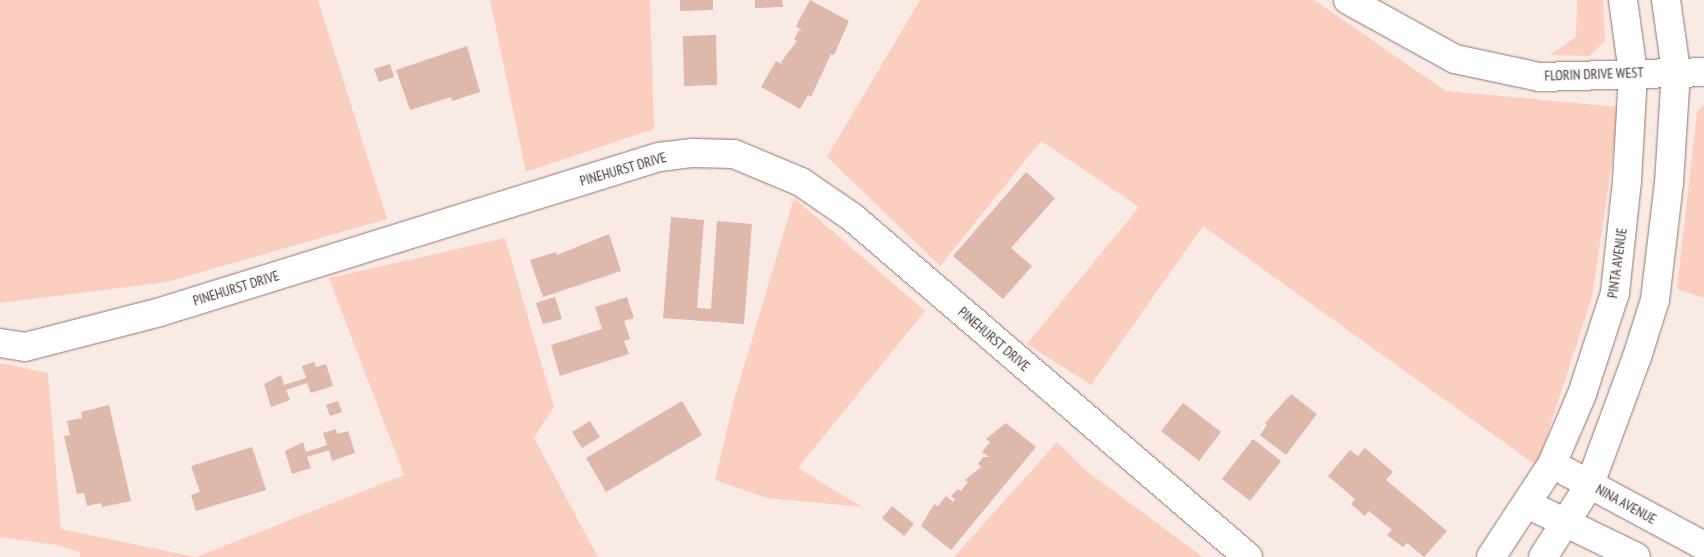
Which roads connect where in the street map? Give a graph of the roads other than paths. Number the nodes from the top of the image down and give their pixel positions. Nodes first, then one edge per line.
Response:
1 (1348, 0) edge
2 (1623, 0) edge
3 (1666, 0) edge
4 (1676, 71) junction
5 (1704, 72) edge
6 (1633, 73) junction
7 (0, 343) edge
8 (1552, 464) junction
9 (1590, 484) junction
10 (1527, 504) junction
11 (1566, 523) junction
12 (1699, 549) edge
13 (1248, 557) edge
14 (1490, 557) edge
15 (1543, 557) edge
16 (1636, 557) edge

1 - 6 street, FLORIN DRIVE WEST
2 - 6 street, PINTA AVENUE
3 - 4 street
4 - 5 street, FLORIN DRIVE WEST
4 - 6 street, FLORIN DRIVE WEST
4 - 9 street
6 - 8 street, PINTA AVENUE
7 - 13 street, PINEHURST DRIVE
8 - 9 street, NINA AVENUE
8 - 10 street, PINTA AVENUE
9 - 11 street
9 - 12 street, NINA AVENUE
10 - 11 street
10 - 14 street, PINTA AVENUE
11 - 15 street
11 - 16 street

